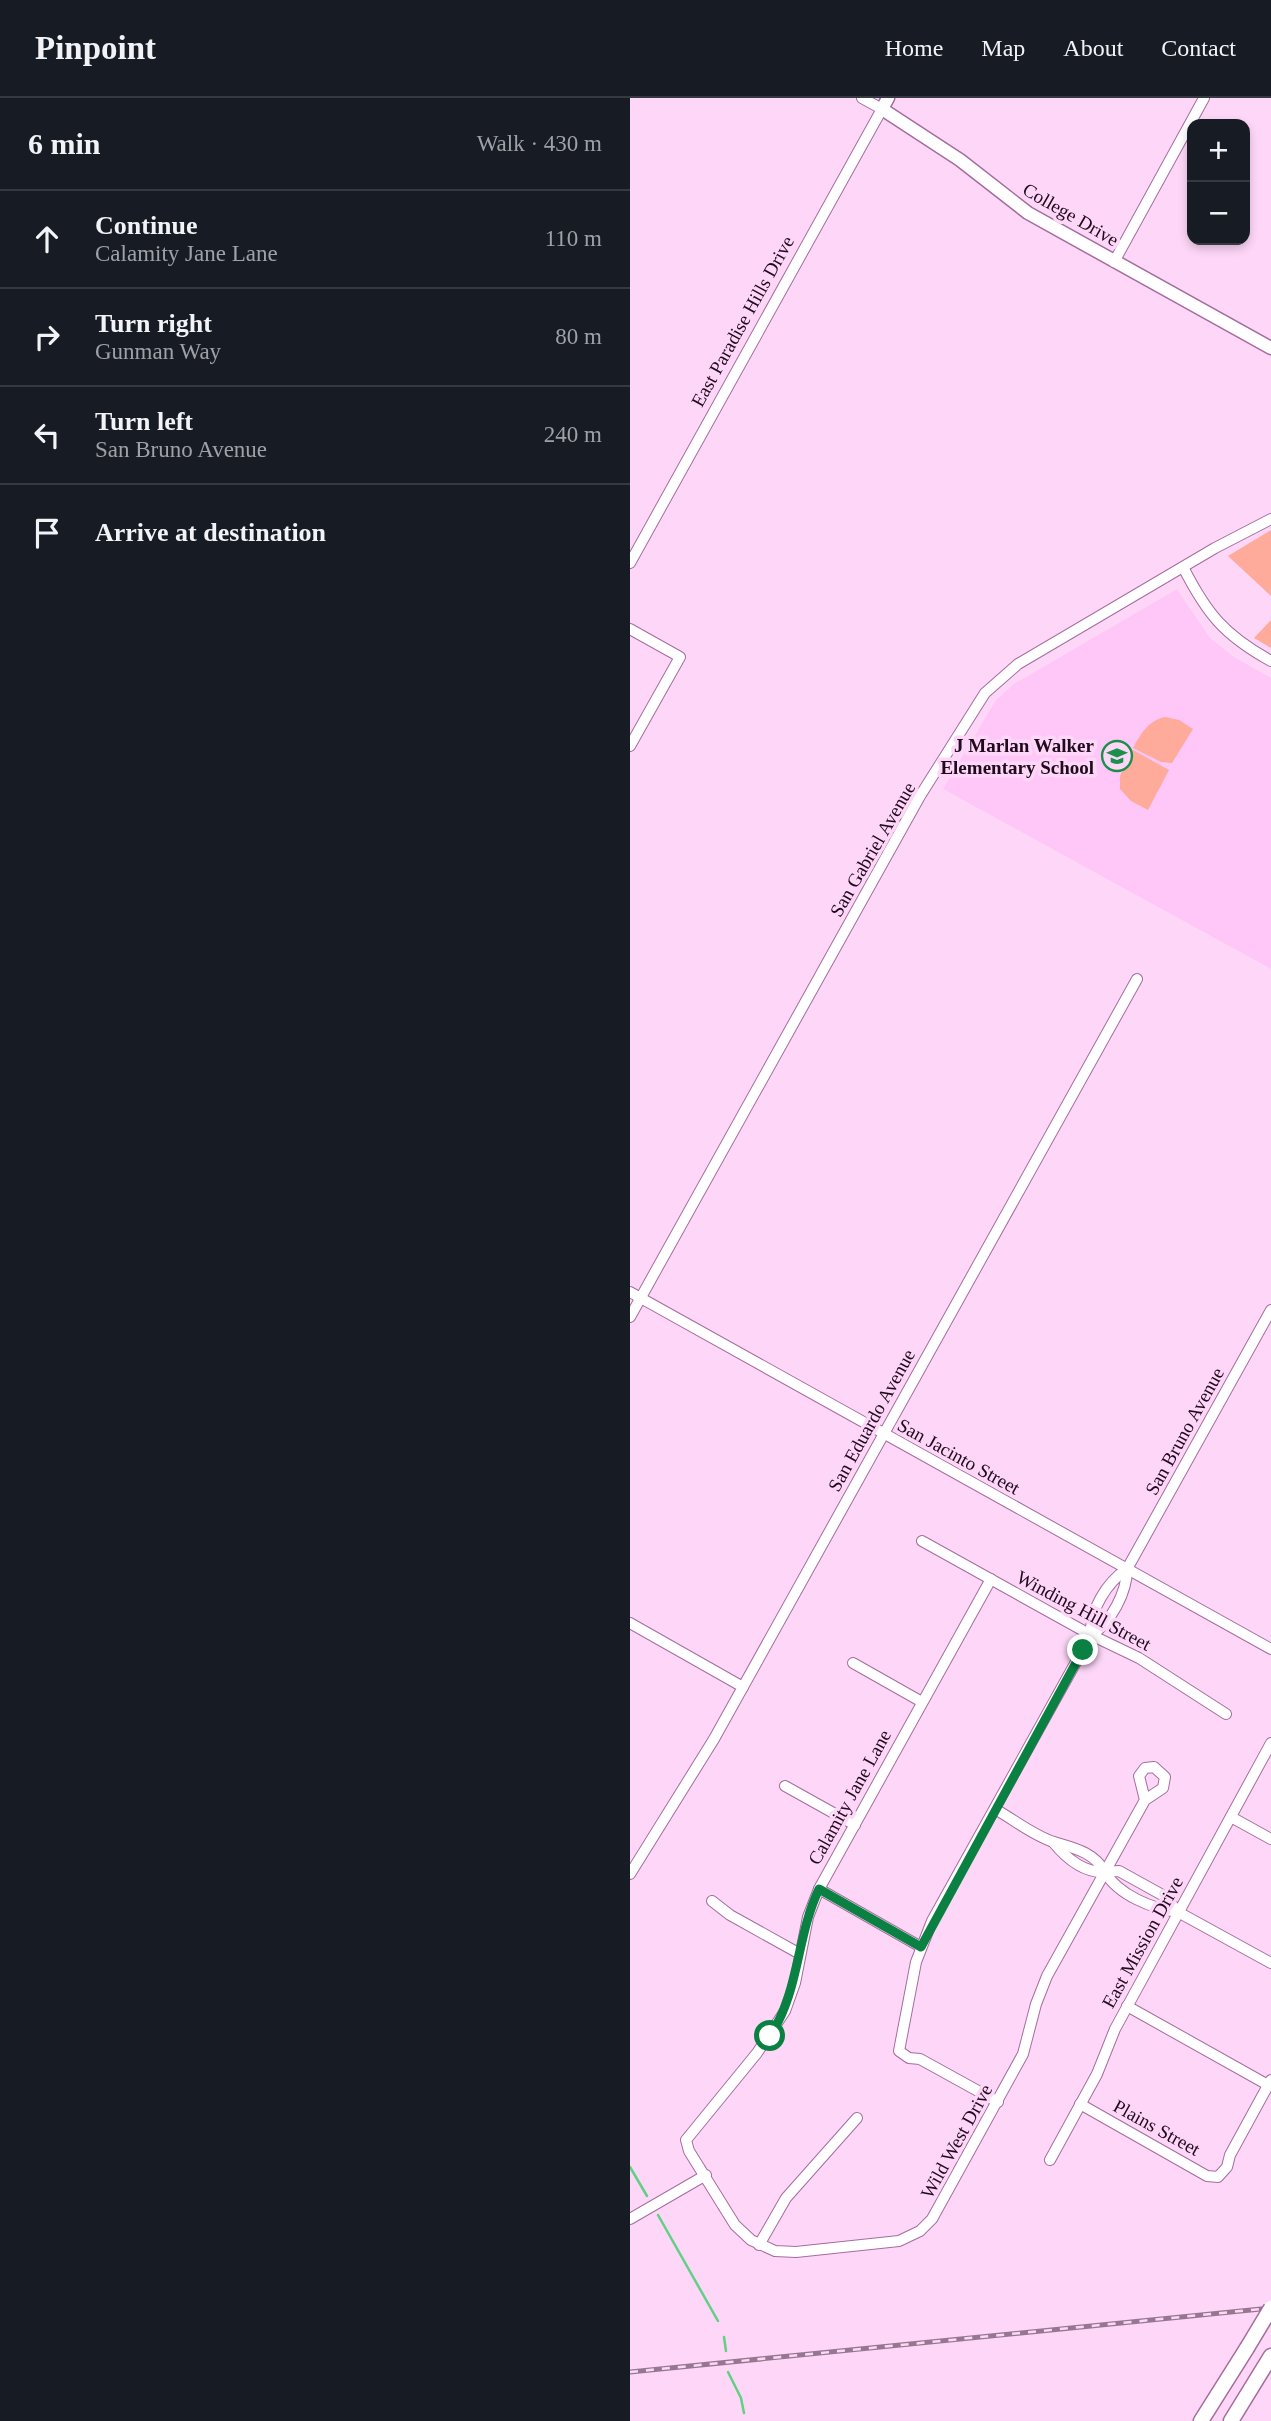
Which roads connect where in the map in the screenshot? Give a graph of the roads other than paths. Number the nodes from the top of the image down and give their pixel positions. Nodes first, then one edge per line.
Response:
1 (862, 98) edge
2 (1204, 98) edge
3 (885, 104) edge
4 (1114, 261) junction
5 (1271, 348) edge
6 (1271, 519) edge
7 (630, 563) edge
8 (1183, 567) junction
9 (630, 629) edge
10 (1271, 661) edge
11 (630, 746) edge
12 (1137, 979) dead end
13 (630, 1292) edge
14 (641, 1298) junction
15 (1271, 1310) edge
16 (630, 1317) edge
17 (884, 1434) junction
18 (922, 1541) dead end
19 (1127, 1569) junction
20 (991, 1579) junction
21 (630, 1623) edge
22 (1091, 1635) junction
23 (1271, 1649) edge
24 (853, 1663) dead end
25 (743, 1687) junction
26 (922, 1702) junction
27 (1226, 1713) dead end
28 (1271, 1743) edge
29 (785, 1786) dead end
30 (1145, 1800) dead end
31 (995, 1809) junction
32 (1231, 1817) junction
33 (855, 1825) junction
34 (1271, 1839) edge
35 (1105, 1872) junction
36 (630, 1874) edge
37 (819, 1889) junction
38 (712, 1901) dead end
39 (1178, 1912) junction
40 (921, 1947) junction
41 (800, 1954) junction
42 (1271, 1963) edge
43 (1127, 2007) junction
44 (1270, 2082) edge
45 (998, 2102) junction
46 (1080, 2104) junction
47 (857, 2118) dead end
48 (1050, 2160) dead end
49 (706, 2175) junction
50 (630, 2219) edge
51 (759, 2245) junction
52 (1271, 2308) edge
53 (1271, 2356) edge
54 (1201, 2421) edge
55 (1231, 2421) edge

1 - 3 street, College Drive
2 - 4 street
3 - 4 main road, College Drive
3 - 7 street, East Paradise Hills Drive
4 - 5 main road, College Drive
6 - 8 street, San Gabriel Avenue
8 - 10 street
8 - 14 street, San Gabriel Avenue
9 - 11 street
12 - 17 street, San Eduardo Avenue
13 - 14 street, San Jacinto Street
14 - 16 street, San Gabriel Avenue
14 - 17 street, San Jacinto Street
15 - 19 street, San Bruno Avenue
17 - 19 street, San Jacinto Street
17 - 25 street, San Eduardo Avenue
18 - 20 street, Winding Hill Street
19 - 22 street, San Bruno Avenue
19 - 23 street, San Jacinto Street
20 - 22 street, Winding Hill Street
20 - 26 street, Calamity Jane Lane
21 - 25 street
22 - 27 street, Winding Hill Street
22 - 31 street, San Bruno Avenue
24 - 26 street
25 - 36 street, San Eduardo Avenue
26 - 33 street, Calamity Jane Lane
28 - 32 street, East Mission Drive
29 - 33 street
30 - 35 street, Wild West Drive
31 - 35 street
31 - 40 street, San Bruno Avenue
32 - 34 street
32 - 39 street, East Mission Drive
33 - 37 street, Calamity Jane Lane
35 - 39 street
35 - 45 street, Wild West Drive
37 - 40 street
37 - 41 street, Calamity Jane Lane
38 - 41 street
39 - 42 street
39 - 43 street, East Mission Drive
40 - 45 street, San Bruno Avenue
41 - 49 street, Calamity Jane Lane
43 - 44 street
43 - 46 street, East Mission Drive
44 - 46 street, Plains Street
45 - 51 street, Wild West Drive
46 - 48 street, East Mission Drive
47 - 51 street
49 - 50 street
49 - 51 street
52 - 54 highway, bridge
53 - 55 highway

